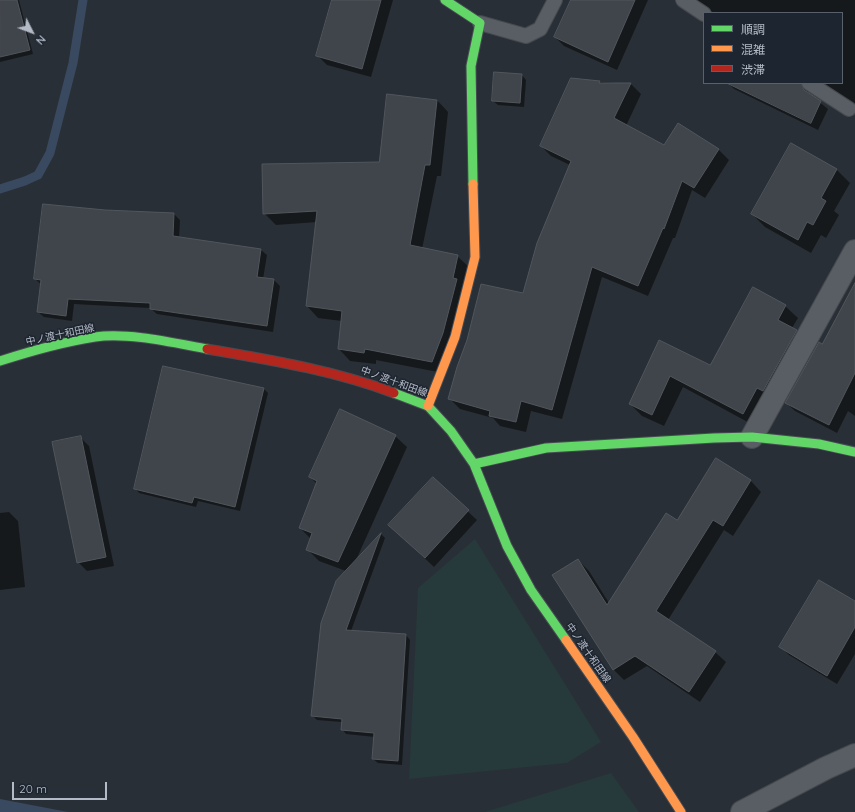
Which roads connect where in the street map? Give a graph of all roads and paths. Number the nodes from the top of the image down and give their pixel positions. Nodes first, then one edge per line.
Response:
1 (445, 0) edge
2 (555, 0) edge
3 (683, 0) edge
4 (703, 13) edge
5 (480, 23) junction
6 (811, 84) edge
7 (849, 109) dead end
8 (855, 250) edge
9 (0, 361) edge
10 (428, 406) junction
11 (752, 437) junction
12 (855, 452) edge
13 (474, 464) junction
14 (855, 755) edge
15 (681, 812) edge
16 (742, 812) edge

1 - 5 main road
2 - 5 lane
3 - 4 lane
5 - 10 main road
6 - 7 lane
8 - 11 street
9 - 10 main road, 中ノ渡十和田線
10 - 13 main road, 中ノ渡十和田線
11 - 12 main road
11 - 13 main road
13 - 15 main road, 中ノ渡十和田線
14 - 16 street

